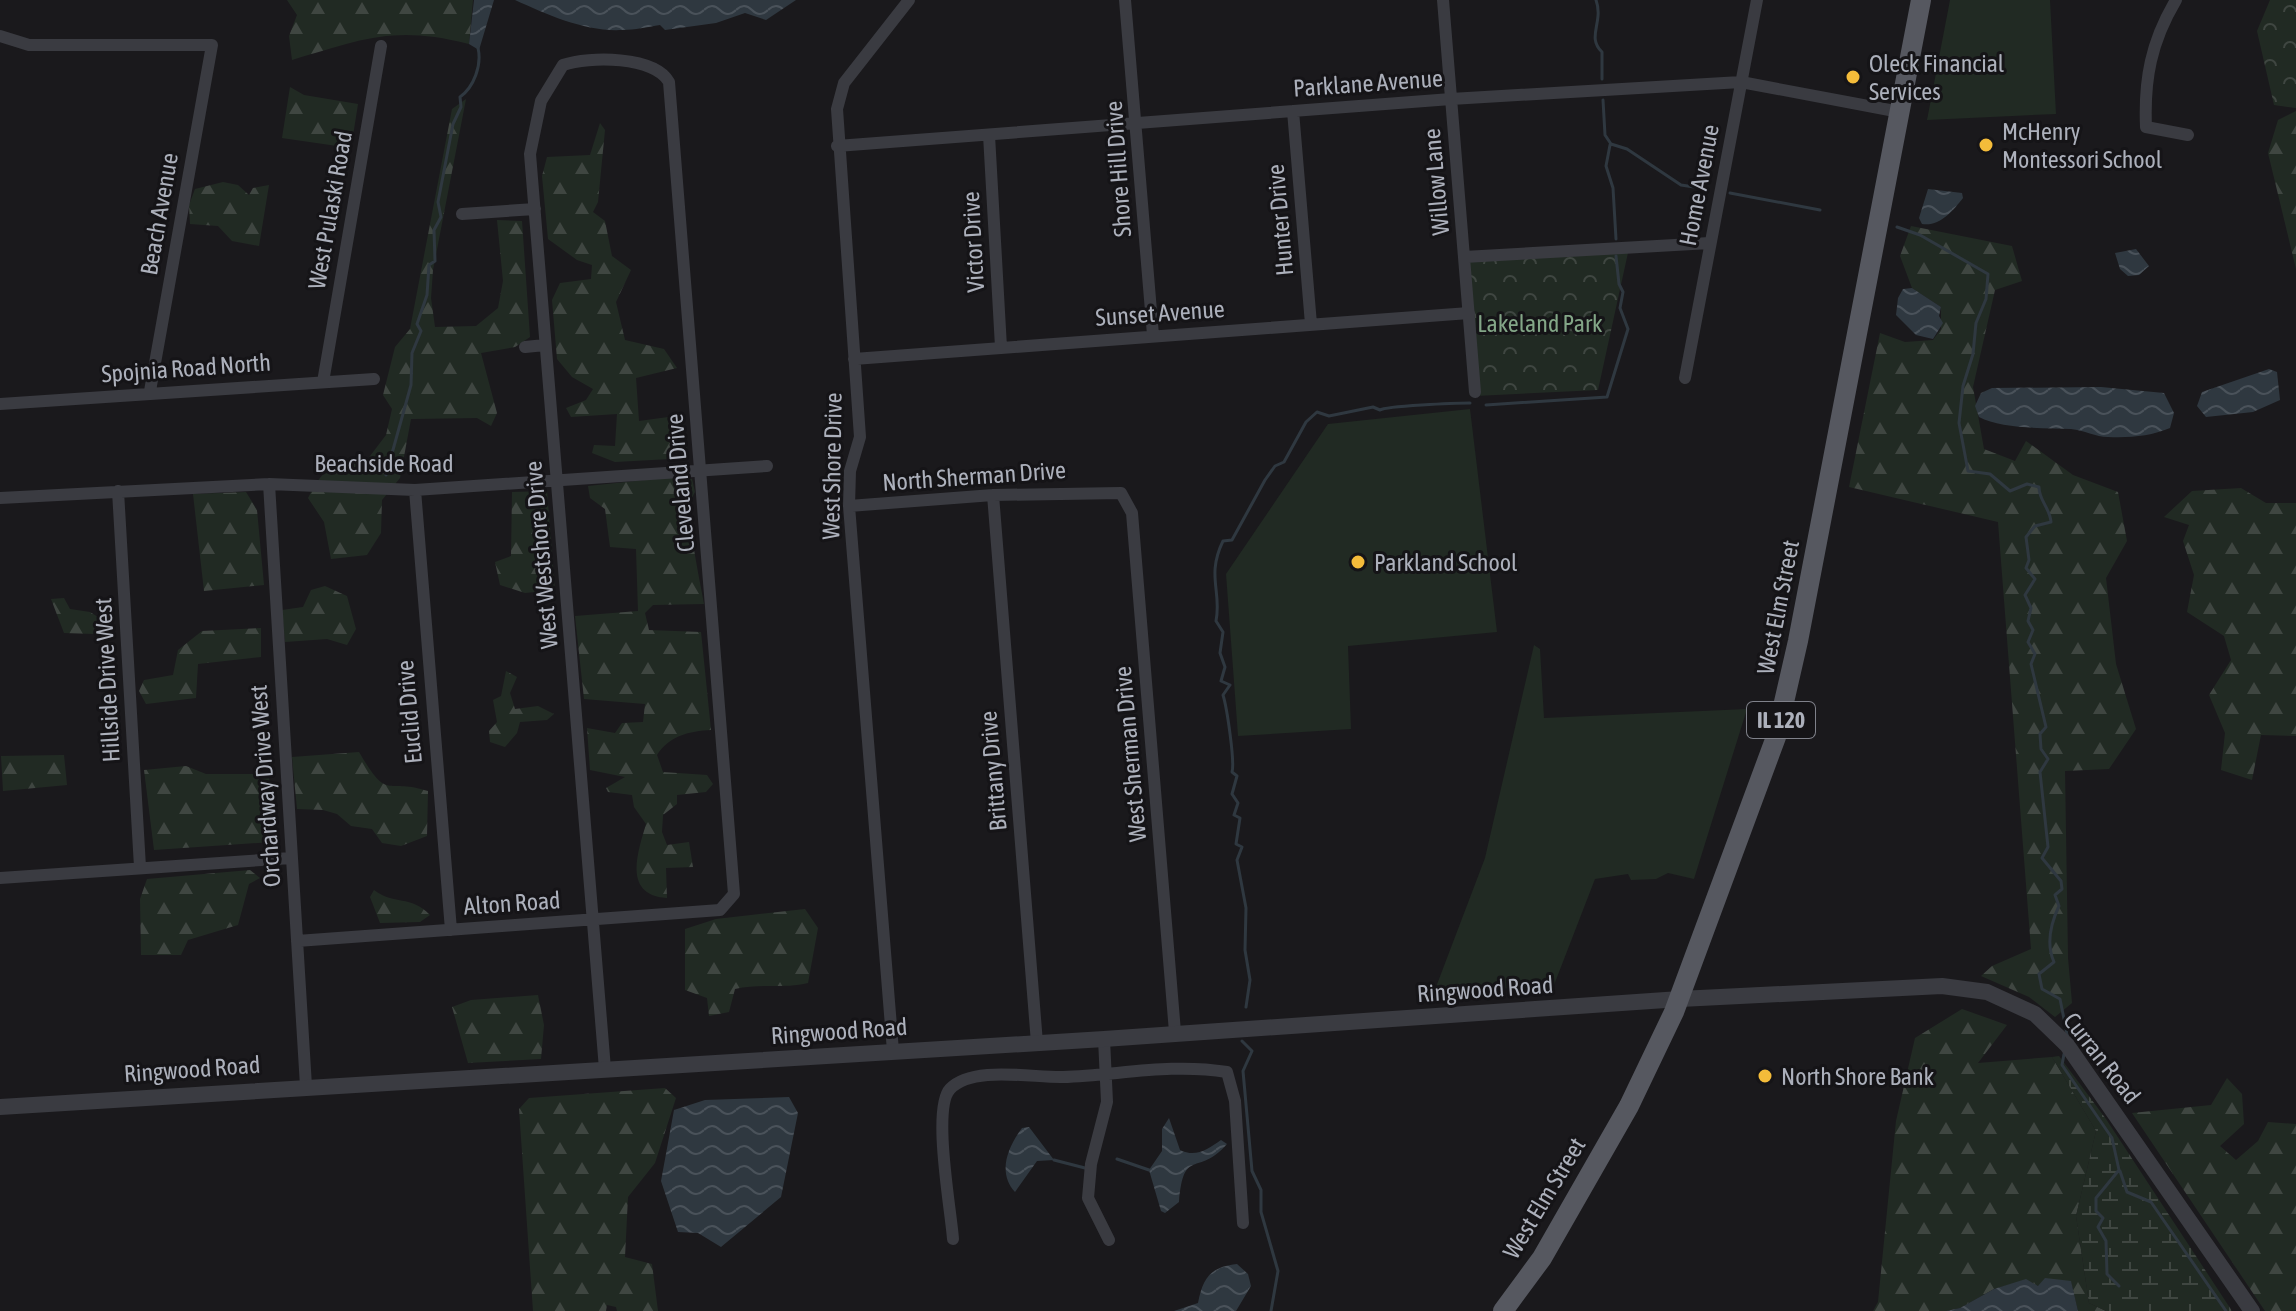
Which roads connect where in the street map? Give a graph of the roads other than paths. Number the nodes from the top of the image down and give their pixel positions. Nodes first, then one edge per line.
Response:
1 (909, 0) edge
2 (1125, 0) edge
3 (1443, 0) edge
4 (1757, 0) edge
5 (1921, 0) edge
6 (2176, 0) edge
7 (0, 36) edge
8 (381, 46) dead end
9 (652, 65) joint
10 (1741, 82) junction
11 (1451, 99) junction
12 (1293, 111) junction
13 (1900, 112) junction
14 (1137, 121) junction
15 (989, 135) junction
16 (2188, 135) dead end
17 (837, 146) junction
18 (535, 209) junction
19 (462, 214) dead end
20 (1710, 243) junction
21 (1464, 257) junction
22 (1469, 313) junction
23 (1311, 324) junction
24 (1153, 335) junction
25 (545, 345) junction
26 (525, 347) dead end
27 (1001, 347) junction
28 (854, 359) junction
29 (1685, 378) dead end
30 (374, 379) dead end
31 (323, 382) junction
32 (150, 391) junction
33 (1475, 392) dead end
34 (0, 404) edge
35 (767, 466) dead end
36 (701, 469) junction
37 (556, 479) junction
38 (269, 484) junction
39 (415, 490) junction
40 (1102, 490) joint
41 (118, 491) junction
42 (993, 495) junction
43 (0, 498) edge
44 (849, 506) junction
45 (291, 858) junction
46 (140, 867) junction
47 (0, 878) edge
48 (729, 904) joint
49 (594, 919) junction
50 (451, 930) junction
51 (297, 941) junction
52 (1680, 999) junction
53 (1175, 1032) junction
54 (1104, 1039) junction
55 (1037, 1043) junction
56 (893, 1051) junction
57 (605, 1069) junction
58 (1105, 1074) junction
59 (306, 1086) junction
60 (0, 1107) edge
61 (1243, 1223) dead end
62 (953, 1239) dead end
63 (1109, 1240) dead end
64 (1503, 1311) edge
65 (2252, 1311) edge

1 - 17 street, West Shore Drive
2 - 14 street, Shore Hill Drive
3 - 11 street, Willow Lane
4 - 10 street, Home Avenue
5 - 13 main road, West Elm Street / IL 120
6 - 16 street
7 - 32 street, Beach Avenue
8 - 31 street, West Pulaski Road
9 - 18 street, West Westshore Drive
9 - 36 street, Cleveland Drive
10 - 11 street, Parklane Avenue
10 - 13 street, Parklane Avenue
10 - 20 street, Home Avenue
11 - 12 street, Parklane Avenue
11 - 21 street, Willow Lane
12 - 14 street, Parklane Avenue
12 - 23 street, Hunter Drive
13 - 52 main road, West Elm Street / IL 120
14 - 15 street, Parklane Avenue
14 - 24 street, Shore Hill Drive
15 - 17 street, Parklane Avenue
15 - 27 street, Victor Drive
17 - 28 street, West Shore Drive
18 - 19 street
18 - 25 street, West Westshore Drive
20 - 21 street
20 - 29 street, Home Avenue
21 - 22 street, Willow Lane
22 - 23 street, Sunset Avenue
22 - 33 street, Willow Lane
23 - 24 street, Sunset Avenue
24 - 27 street, Sunset Avenue
25 - 26 street
25 - 37 street, West Westshore Drive
27 - 28 street, Sunset Avenue
28 - 44 street, West Shore Drive
30 - 31 street, Spojnia Road North
31 - 32 street, Spojnia Road North
32 - 34 street, Spojnia Road North
35 - 36 street, Beachside Road
36 - 37 street, Beachside Road
36 - 48 street, Cleveland Drive
37 - 39 street, Beachside Road
37 - 49 street, West Westshore Drive
38 - 39 street, Beachside Road
38 - 41 street, Beachside Road
38 - 45 street, Orchardway Drive West
39 - 50 street, Euclid Drive
40 - 42 street, North Sherman Drive
40 - 53 street, West Sherman Drive
41 - 43 street, Beachside Road
41 - 46 street, Hillside Drive West
42 - 44 street, North Sherman Drive
42 - 55 street, Brittany Drive
44 - 56 street, West Shore Drive
45 - 46 street
45 - 51 street, Orchardway Drive West
46 - 47 street
48 - 49 street, Alton Road
49 - 50 street, Alton Road
49 - 57 street, West Westshore Drive
50 - 51 street, Alton Road
51 - 59 street, Orchardway Drive West
52 - 53 street, Ringwood Road
52 - 64 main road, West Elm Street / IL 120
52 - 65 street, Curran Road
53 - 54 street, Ringwood Road
54 - 55 street, Ringwood Road
54 - 58 street
55 - 56 street, Ringwood Road
56 - 57 street, Ringwood Road
57 - 59 street, Ringwood Road
58 - 61 street
58 - 62 street
58 - 63 street
59 - 60 street, Ringwood Road

